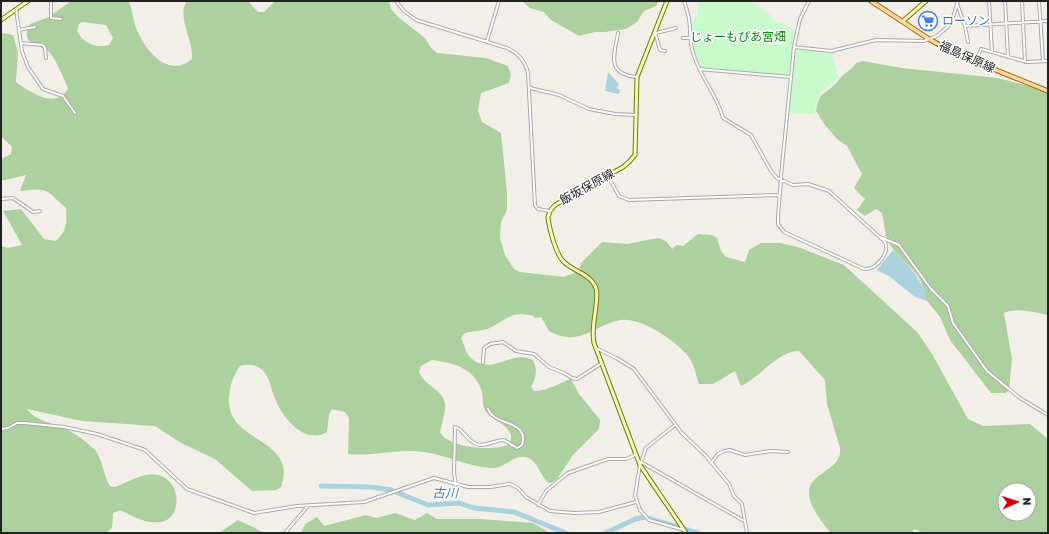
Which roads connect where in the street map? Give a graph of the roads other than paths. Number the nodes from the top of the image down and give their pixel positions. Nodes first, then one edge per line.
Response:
1 (28, 1) edge
2 (51, 1) edge
3 (396, 1) edge
4 (499, 1) edge
5 (667, 1) edge
6 (684, 1) edge
7 (809, 1) edge
8 (871, 1) edge
9 (926, 1) edge
10 (989, 1) edge
11 (1005, 1) edge
12 (1022, 1) edge
13 (1039, 1) edge
14 (957, 2) edge
15 (16, 9) junction
16 (61, 19) dead end
17 (1, 20) edge
18 (903, 22) junction
19 (1040, 22) junction
20 (1048, 22) edge
21 (1024, 23) junction
22 (1007, 24) junction
23 (990, 25) junction
24 (965, 26) junction
25 (35, 27) dead end
26 (676, 28) dead end
27 (19, 30) junction
28 (655, 32) junction
29 (618, 33) dead end
30 (683, 38) dead end
31 (690, 38) junction
32 (929, 39) junction
33 (487, 41) junction
34 (968, 42) dead end
35 (21, 43) junction
36 (794, 47) junction
37 (665, 51) dead end
38 (992, 52) junction
39 (1008, 57) junction
40 (46, 58) dead end
41 (1043, 61) junction
42 (1048, 61) edge
43 (976, 62) junction
44 (1025, 62) junction
45 (699, 69) junction
46 (637, 77) junction
47 (791, 77) junction
48 (529, 88) junction
49 (1048, 91) edge
50 (75, 113) dead end
51 (636, 115) junction
52 (608, 175) junction
53 (781, 180) junction
54 (780, 195) junction
55 (1, 199) edge
56 (40, 211) dead end
57 (550, 211) junction
58 (879, 237) junction
59 (596, 348) junction
60 (483, 363) dead end
61 (602, 363) junction
62 (488, 409) dead end
63 (1048, 415) edge
64 (675, 425) junction
65 (1, 429) edge
66 (788, 452) dead end
67 (635, 455) junction
68 (640, 464) junction
69 (712, 464) junction
70 (456, 485) junction
71 (636, 502) junction
72 (538, 505) junction
73 (308, 506) junction
74 (744, 521) junction
75 (685, 532) edge
76 (285, 533) edge
77 (747, 533) edge

1 - 15 main road
2 - 16 street
3 - 33 street
4 - 33 street
5 - 28 main road, 飯坂保原線
6 - 31 street
7 - 36 street
8 - 18 main road, 福島保原線
9 - 18 main road
10 - 23 street
11 - 22 street
12 - 21 street
13 - 19 street
14 - 24 street
14 - 32 street
15 - 17 main road
15 - 27 street
18 - 32 main road, 福島保原線
19 - 20 street
19 - 21 street
19 - 41 street
21 - 22 street
21 - 44 street
22 - 23 street
22 - 39 street
23 - 24 street
23 - 38 street
24 - 34 street
25 - 27 street
26 - 28 street
27 - 35 street
28 - 37 street
28 - 46 main road, 飯坂保原線
29 - 46 street
30 - 31 street
31 - 45 street
32 - 36 street
32 - 43 main road, 福島保原線
33 - 48 street
35 - 40 street
35 - 50 street
36 - 47 street
38 - 39 street
38 - 43 street
39 - 44 street
41 - 42 street
41 - 44 street
43 - 49 main road, 福島保原線
45 - 47 street
45 - 53 street
46 - 51 main road, 飯坂保原線
47 - 53 street
48 - 51 street
48 - 57 street
51 - 52 main road, 飯坂保原線
52 - 54 street
52 - 57 main road, 飯坂保原線
53 - 54 street
53 - 58 street
54 - 58 street
55 - 56 street
57 - 59 main road, 飯坂保原線
58 - 63 street
59 - 61 main road, 飯坂保原線
59 - 64 street
60 - 61 street
61 - 67 main road, 飯坂保原線
62 - 70 street
64 - 68 street
64 - 69 street
65 - 73 street
66 - 69 street
67 - 68 main road, 飯坂保原線
67 - 72 street
68 - 71 street
68 - 74 street
68 - 75 main road, 飯坂保原線
69 - 74 street
70 - 72 street
70 - 73 street
71 - 72 street
71 - 75 street
73 - 76 street
74 - 77 street

